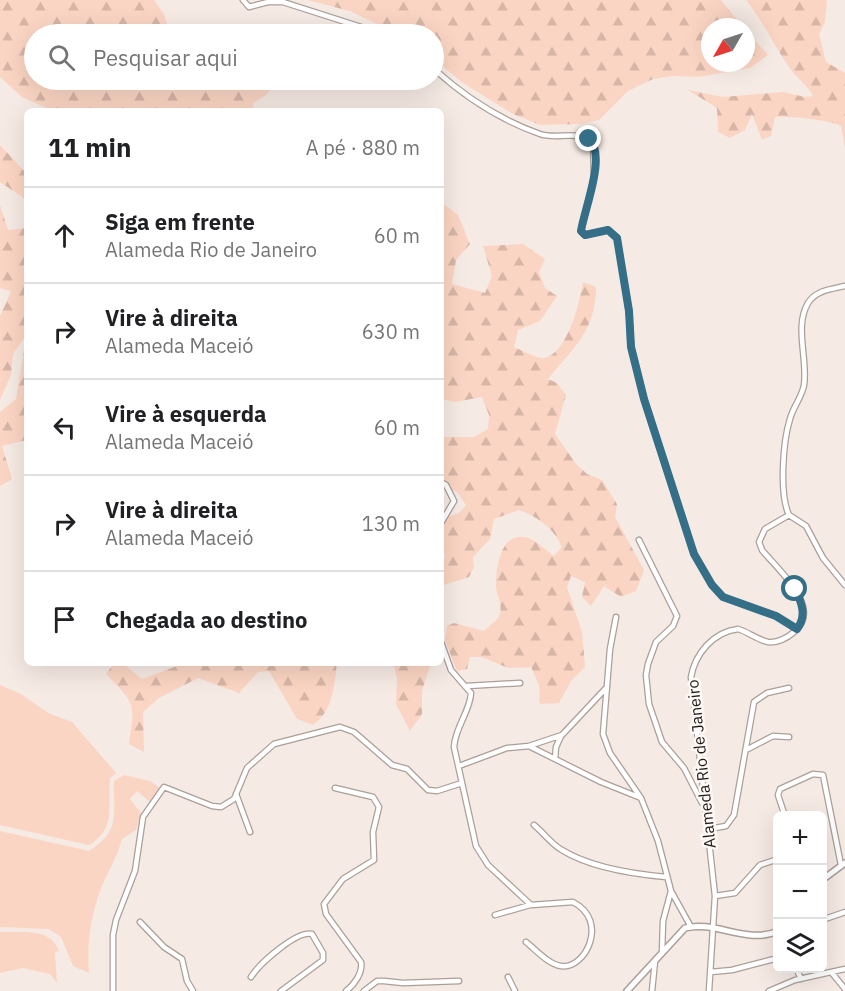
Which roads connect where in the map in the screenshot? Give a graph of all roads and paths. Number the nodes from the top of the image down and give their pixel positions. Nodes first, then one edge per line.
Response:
1 (243, 0) edge
2 (351, 24) edge
3 (444, 77) edge
4 (845, 286) edge
5 (444, 484) edge
6 (789, 515) junction
7 (444, 518) edge
8 (639, 540) dead end
9 (845, 585) edge
10 (616, 617) dead end
11 (797, 629) junction
12 (444, 650) edge
13 (520, 683) dead end
14 (467, 686) junction
15 (607, 687) junction
16 (789, 688) dead end
17 (562, 735) junction
18 (789, 737) dead end
19 (529, 746) junction
20 (748, 749) junction
21 (555, 759) junction
22 (459, 766) junction
23 (462, 783) junction
24 (335, 788) dead end
25 (236, 794) junction
26 (641, 798) junction
27 (703, 805) junction
28 (783, 811) edge
29 (534, 825) dead end
30 (709, 829) junction
31 (250, 832) dead end
32 (773, 860) edge
33 (843, 864) edge
34 (827, 876) edge
35 (666, 877) junction
36 (671, 891) junction
37 (715, 896) junction
38 (531, 904) junction
39 (845, 912) edge
40 (495, 915) dead end
41 (825, 919) edge
42 (140, 922) dead end
43 (691, 927) junction
44 (712, 929) junction
45 (773, 932) edge
46 (526, 942) dead end
47 (662, 953) junction
48 (773, 959) edge
49 (655, 961) junction
50 (845, 969) edge
51 (711, 972) junction
52 (798, 973) edge
53 (832, 973) junction
54 (251, 977) dead end
55 (508, 977) dead end
56 (801, 979) junction
57 (459, 981) dead end
58 (348, 989) edge
59 (845, 989) edge
60 (113, 991) edge
61 (193, 991) edge
62 (281, 991) edge
63 (356, 991) edge
64 (364, 991) edge
65 (515, 991) edge
66 (627, 991) edge
67 (652, 991) edge
68 (709, 991) edge
69 (769, 991) edge

1 - 2 street
3 - 11 street
4 - 6 street
5 - 7 street
6 - 9 street
6 - 11 street
8 - 27 street
10 - 15 street
11 - 27 street, Alameda Rio de Janeiro
12 - 14 street
13 - 14 street
14 - 22 street
15 - 17 street
15 - 26 street
16 - 20 street
17 - 19 street
17 - 21 street
18 - 20 street
19 - 21 street
19 - 22 street
20 - 30 street
21 - 26 street
22 - 23 street
23 - 25 street
23 - 38 street
24 - 58 street
25 - 31 street
25 - 60 street
26 - 35 street
27 - 30 street, Alameda Rio de Janeiro
28 - 33 street
29 - 35 street
30 - 37 street, Alameda Rio de Janeiro
32 - 37 street
33 - 34 street
35 - 36 street
36 - 43 street
36 - 47 street
37 - 44 street, Alameda Rio de Janeiro
38 - 40 street
38 - 46 street
39 - 41 street
42 - 61 street
43 - 44 street
43 - 47 street
44 - 45 street
44 - 51 street, Alameda Rio de Janeiro
47 - 49 street
48 - 51 street
49 - 66 street
49 - 67 street
50 - 53 street
51 - 68 street, Alameda Rio de Janeiro
52 - 56 street
53 - 56 street
53 - 59 street
54 - 62 street
55 - 65 street
56 - 69 street
57 - 64 street
58 - 63 street

